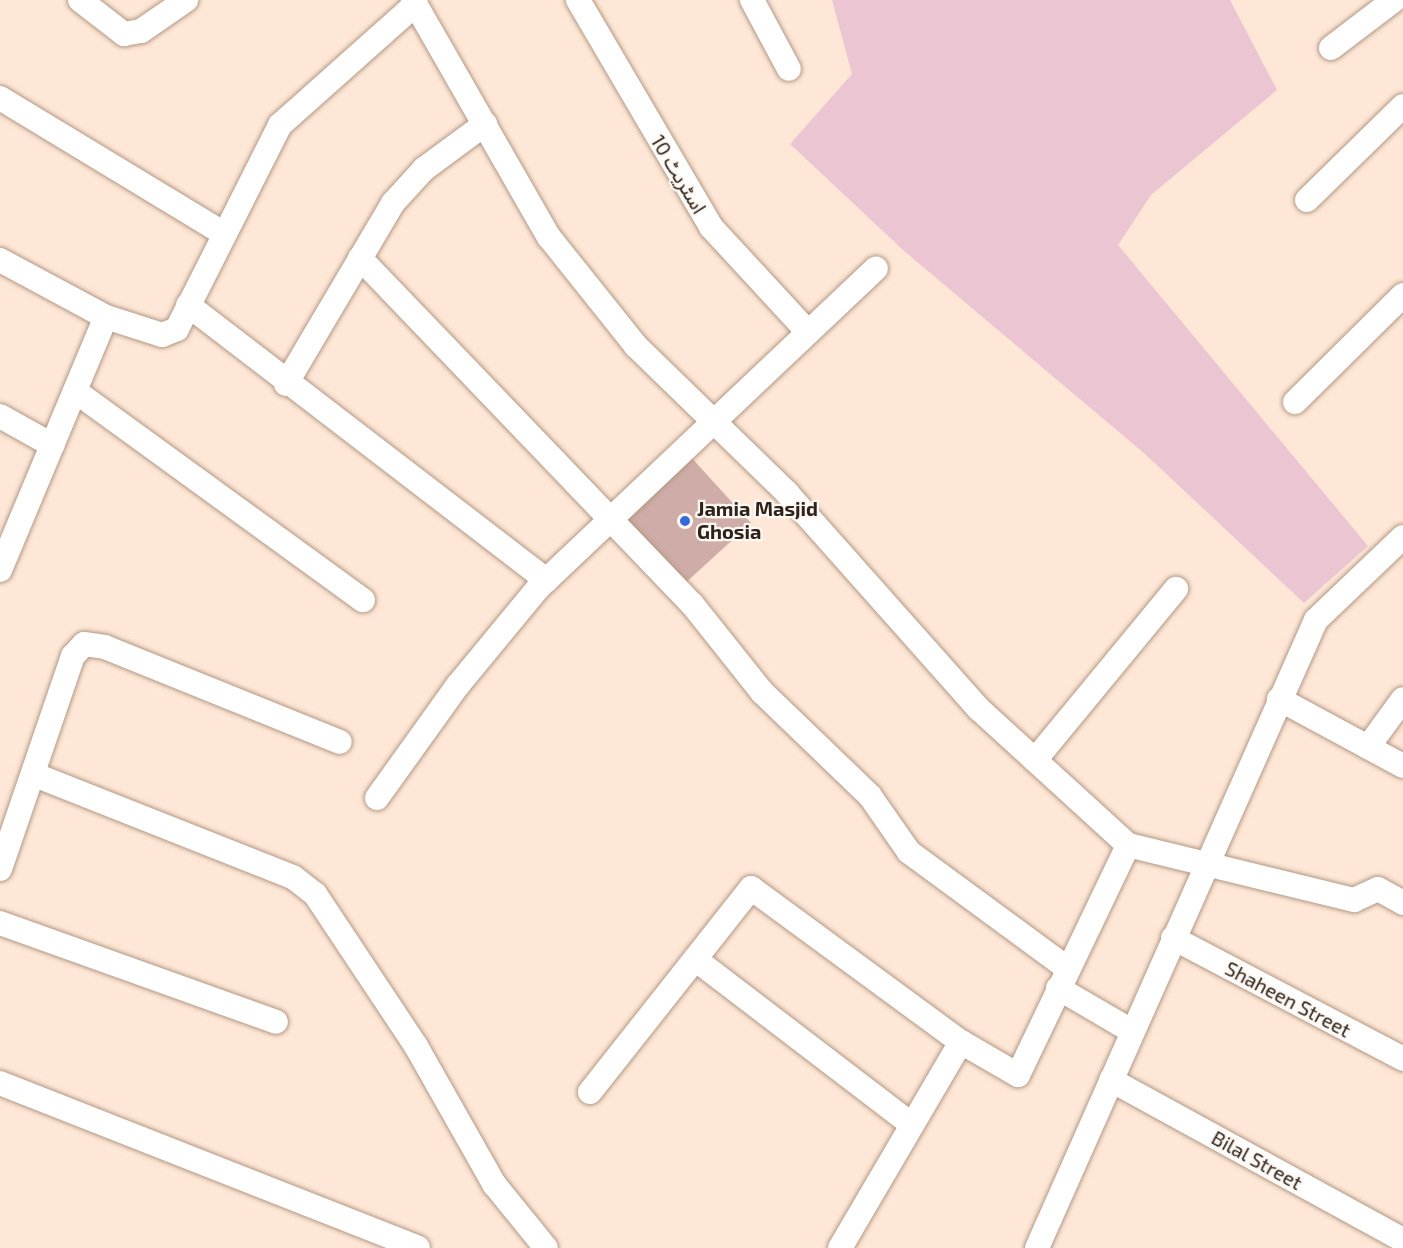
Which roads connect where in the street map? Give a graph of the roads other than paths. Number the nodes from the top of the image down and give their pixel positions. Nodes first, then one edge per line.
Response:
1 (80, 0) edge
2 (186, 0) edge
3 (578, 0) edge
4 (752, 0) edge
5 (1394, 0) edge
6 (415, 2) edge
7 (1331, 48) dead end
8 (789, 69) dead end
9 (0, 98) edge
10 (1403, 106) edge
11 (485, 124) junction
12 (1307, 200) dead end
13 (223, 233) junction
14 (360, 258) junction
15 (0, 260) edge
16 (876, 268) dead end
17 (1403, 295) edge
18 (188, 305) junction
19 (106, 317) junction
20 (806, 330) junction
21 (286, 384) junction
22 (75, 391) junction
23 (1295, 402) dead end
24 (0, 416) edge
25 (711, 422) junction
26 (52, 446) junction
27 (609, 521) junction
28 (7, 532) edge
29 (1403, 537) edge
30 (0, 570) edge
31 (547, 580) junction
32 (1176, 589) dead end
33 (363, 600) dead end
34 (1279, 699) junction
35 (1403, 699) edge
36 (340, 742) dead end
37 (1368, 747) junction
38 (1035, 760) junction
39 (1403, 766) edge
40 (35, 774) junction
41 (377, 798) dead end
42 (1128, 845) junction
43 (1205, 866) junction
44 (0, 869) edge
45 (1403, 903) edge
46 (0, 923) edge
47 (1173, 938) junction
48 (695, 959) junction
49 (1062, 978) junction
50 (276, 1022) dead end
51 (1132, 1031) junction
52 (961, 1042) junction
53 (1403, 1059) edge
54 (1111, 1080) junction
55 (0, 1083) edge
56 (590, 1092) dead end
57 (912, 1125) junction
58 (1403, 1240) edge
59 (1041, 1246) edge
60 (418, 1248) edge
61 (546, 1248) edge
62 (840, 1248) edge

1 - 2 street
3 - 20 street, اسٹریٹ 10
4 - 8 street
5 - 7 street
6 - 11 street
6 - 13 street
9 - 13 street
10 - 12 street
11 - 14 street
11 - 25 street
13 - 18 street
14 - 21 street
14 - 27 street
15 - 19 street
16 - 20 street
17 - 23 street
18 - 19 street
18 - 21 street
19 - 22 street
20 - 25 street
21 - 31 street
22 - 26 street
22 - 33 street
24 - 26 street
25 - 27 street
25 - 38 street
26 - 28 street
27 - 31 street
27 - 49 street
28 - 30 street
29 - 34 street
31 - 41 street
32 - 38 street
34 - 37 street
34 - 43 street
35 - 37 street
36 - 40 street
37 - 39 street
38 - 42 street
40 - 44 street
40 - 61 street
42 - 43 street
42 - 49 street
43 - 45 street
43 - 47 street
46 - 50 street
47 - 51 street
47 - 53 street, Shaheen Street
48 - 52 street
48 - 56 street
48 - 57 street
49 - 51 street
49 - 52 street
51 - 54 street
52 - 57 street
54 - 58 street, Bilal Street
54 - 59 street
55 - 60 street
57 - 62 street

